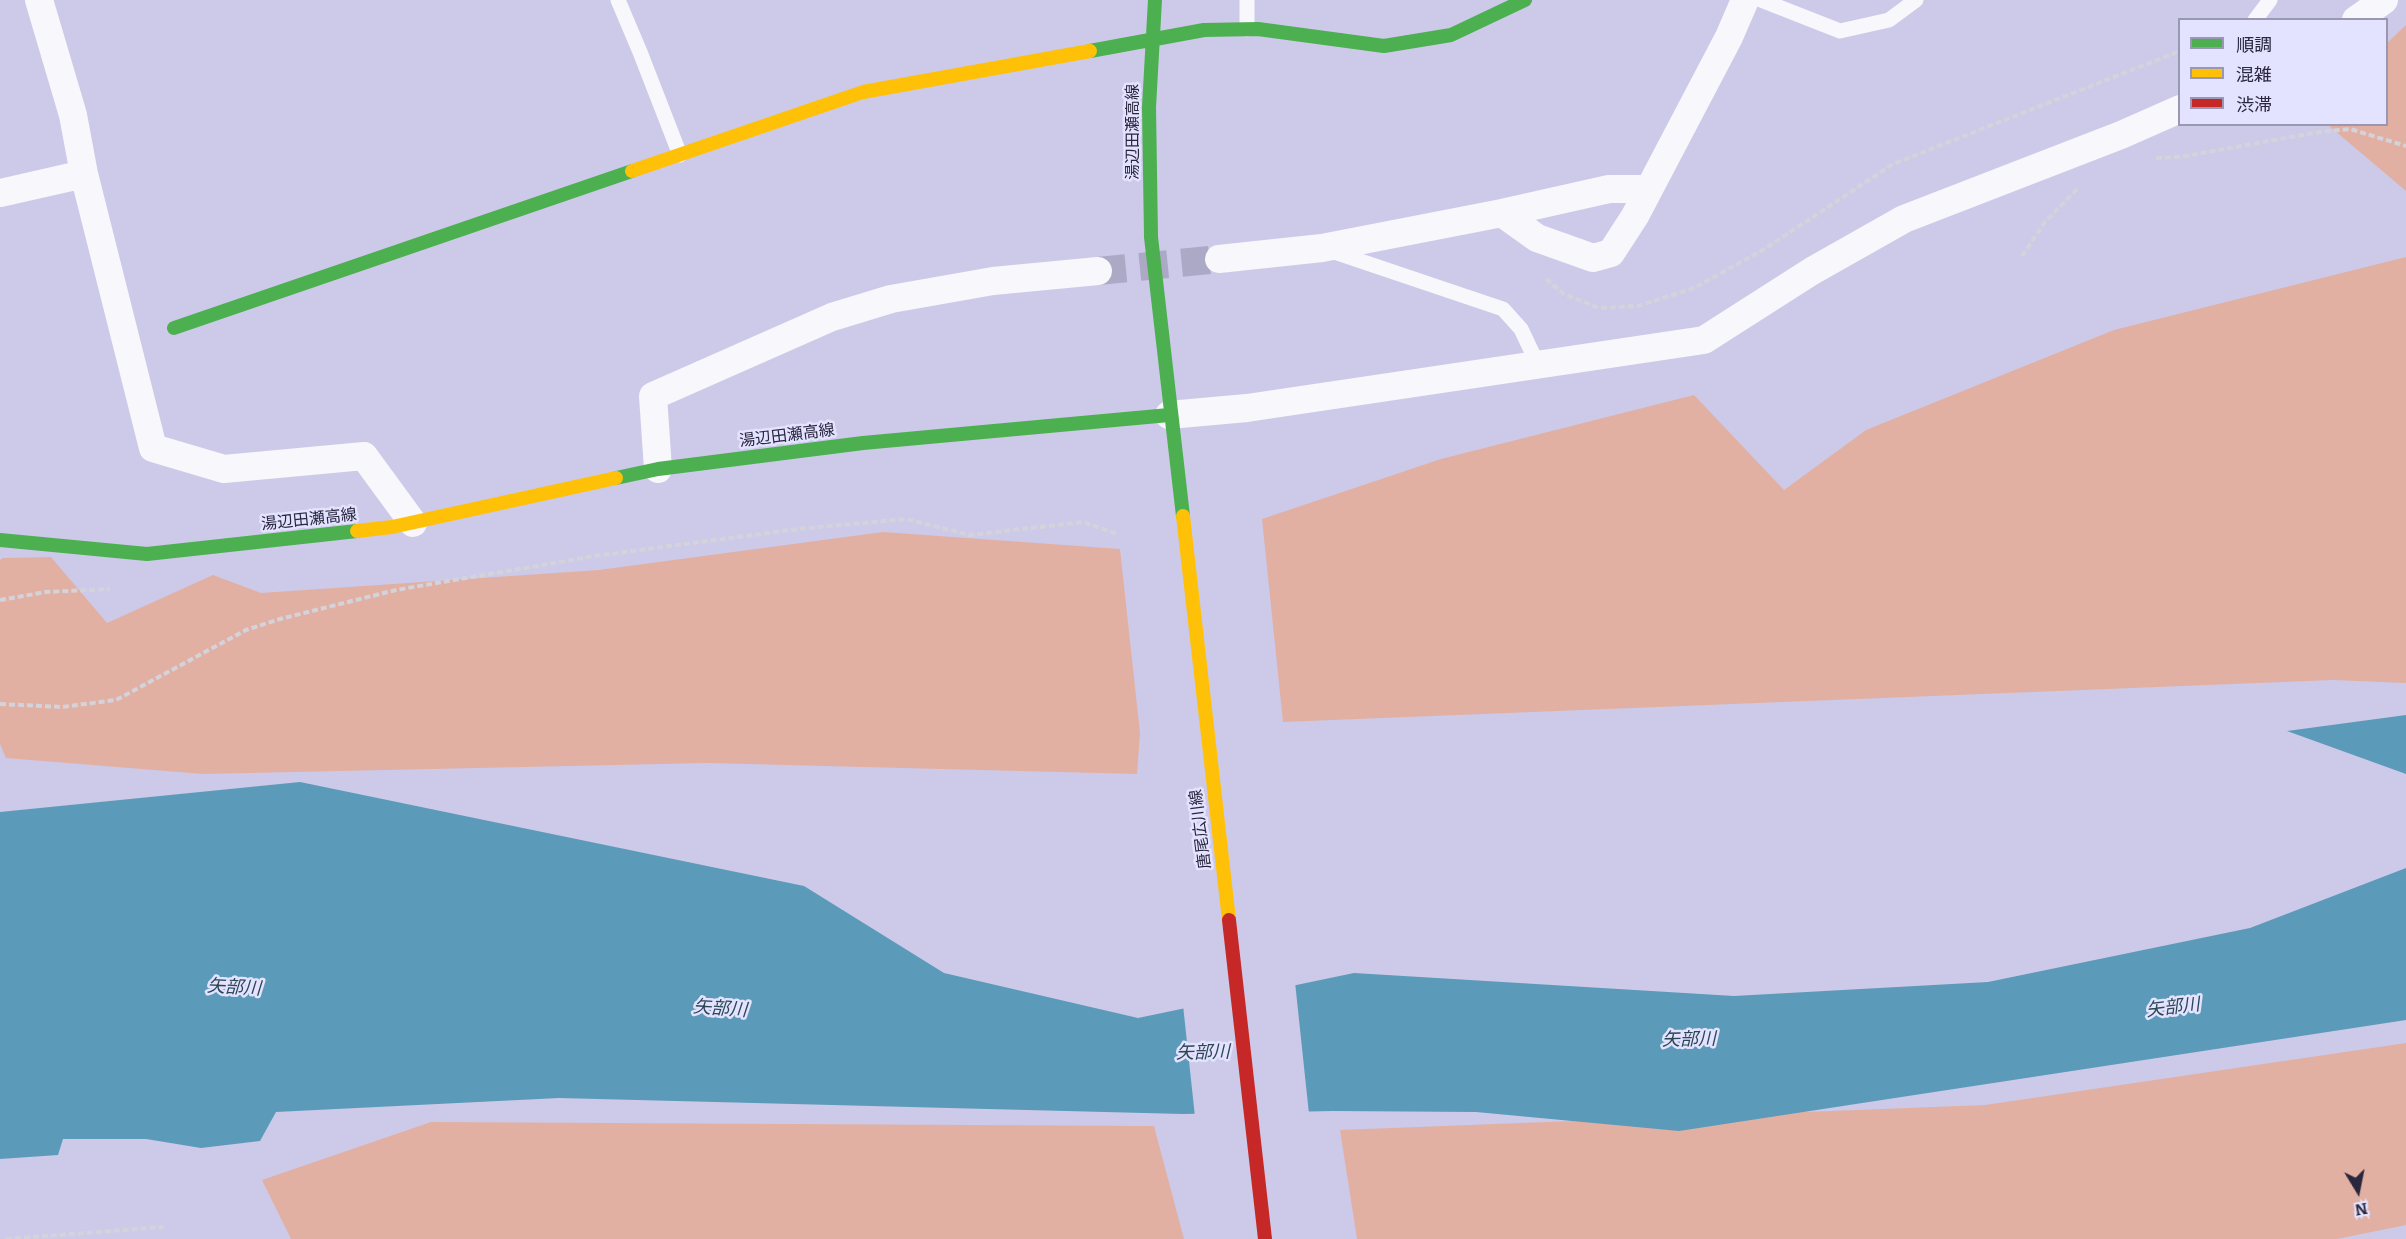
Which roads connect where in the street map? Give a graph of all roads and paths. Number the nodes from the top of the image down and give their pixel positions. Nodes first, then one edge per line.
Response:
1 (39, 0) edge
2 (618, 0) edge
3 (1155, 0) edge
4 (1247, 0) edge
5 (1525, 0) edge
6 (1745, 0) edge
7 (1761, 0) edge
8 (1916, 0) edge
9 (2270, 0) edge
10 (2384, 0) edge
11 (2256, 18) edge
12 (2359, 18) edge
13 (1247, 29) junction
14 (2178, 52) edge
15 (2178, 110) edge
16 (2406, 146) edge
17 (680, 155) junction
18 (2148, 158) dead end
19 (84, 174) junction
20 (2082, 183) dead end
21 (1649, 189) junction
22 (0, 193) edge
23 (1502, 213) junction
24 (1322, 248) junction
25 (2022, 256) dead end
26 (1219, 259) tunnel mouth
27 (1098, 271) tunnel mouth
28 (1537, 271) dead end
29 (174, 328) dead end
30 (1538, 364) junction
31 (1169, 415) junction
32 (658, 469) junction
33 (413, 523) junction
34 (1118, 534) dead end
35 (0, 540) edge
36 (111, 589) dead end
37 (0, 600) edge
38 (0, 704) edge
39 (164, 1227) dead end
40 (6, 1239) edge
41 (1265, 1239) edge

1 - 19 street
2 - 17 lane
3 - 31 main road, 湯辺田瀬高線
4 - 13 lane
5 - 13 main road
6 - 21 street
7 - 8 lane
9 - 11 lane
10 - 12 street
13 - 17 main road
14 - 28 path
15 - 30 street
16 - 18 path
17 - 29 main road
19 - 22 street
19 - 33 street
20 - 25 path
21 - 23 street
21 - 23 street
23 - 24 street
24 - 26 street
24 - 30 lane
27 - 32 street
30 - 31 street
31 - 32 main road, 湯辺田瀬高線
31 - 41 main road, 唐尾広川線
32 - 33 main road, 湯辺田瀬高線
33 - 35 main road, 湯辺田瀬高線
34 - 38 path
36 - 37 path
39 - 40 path

